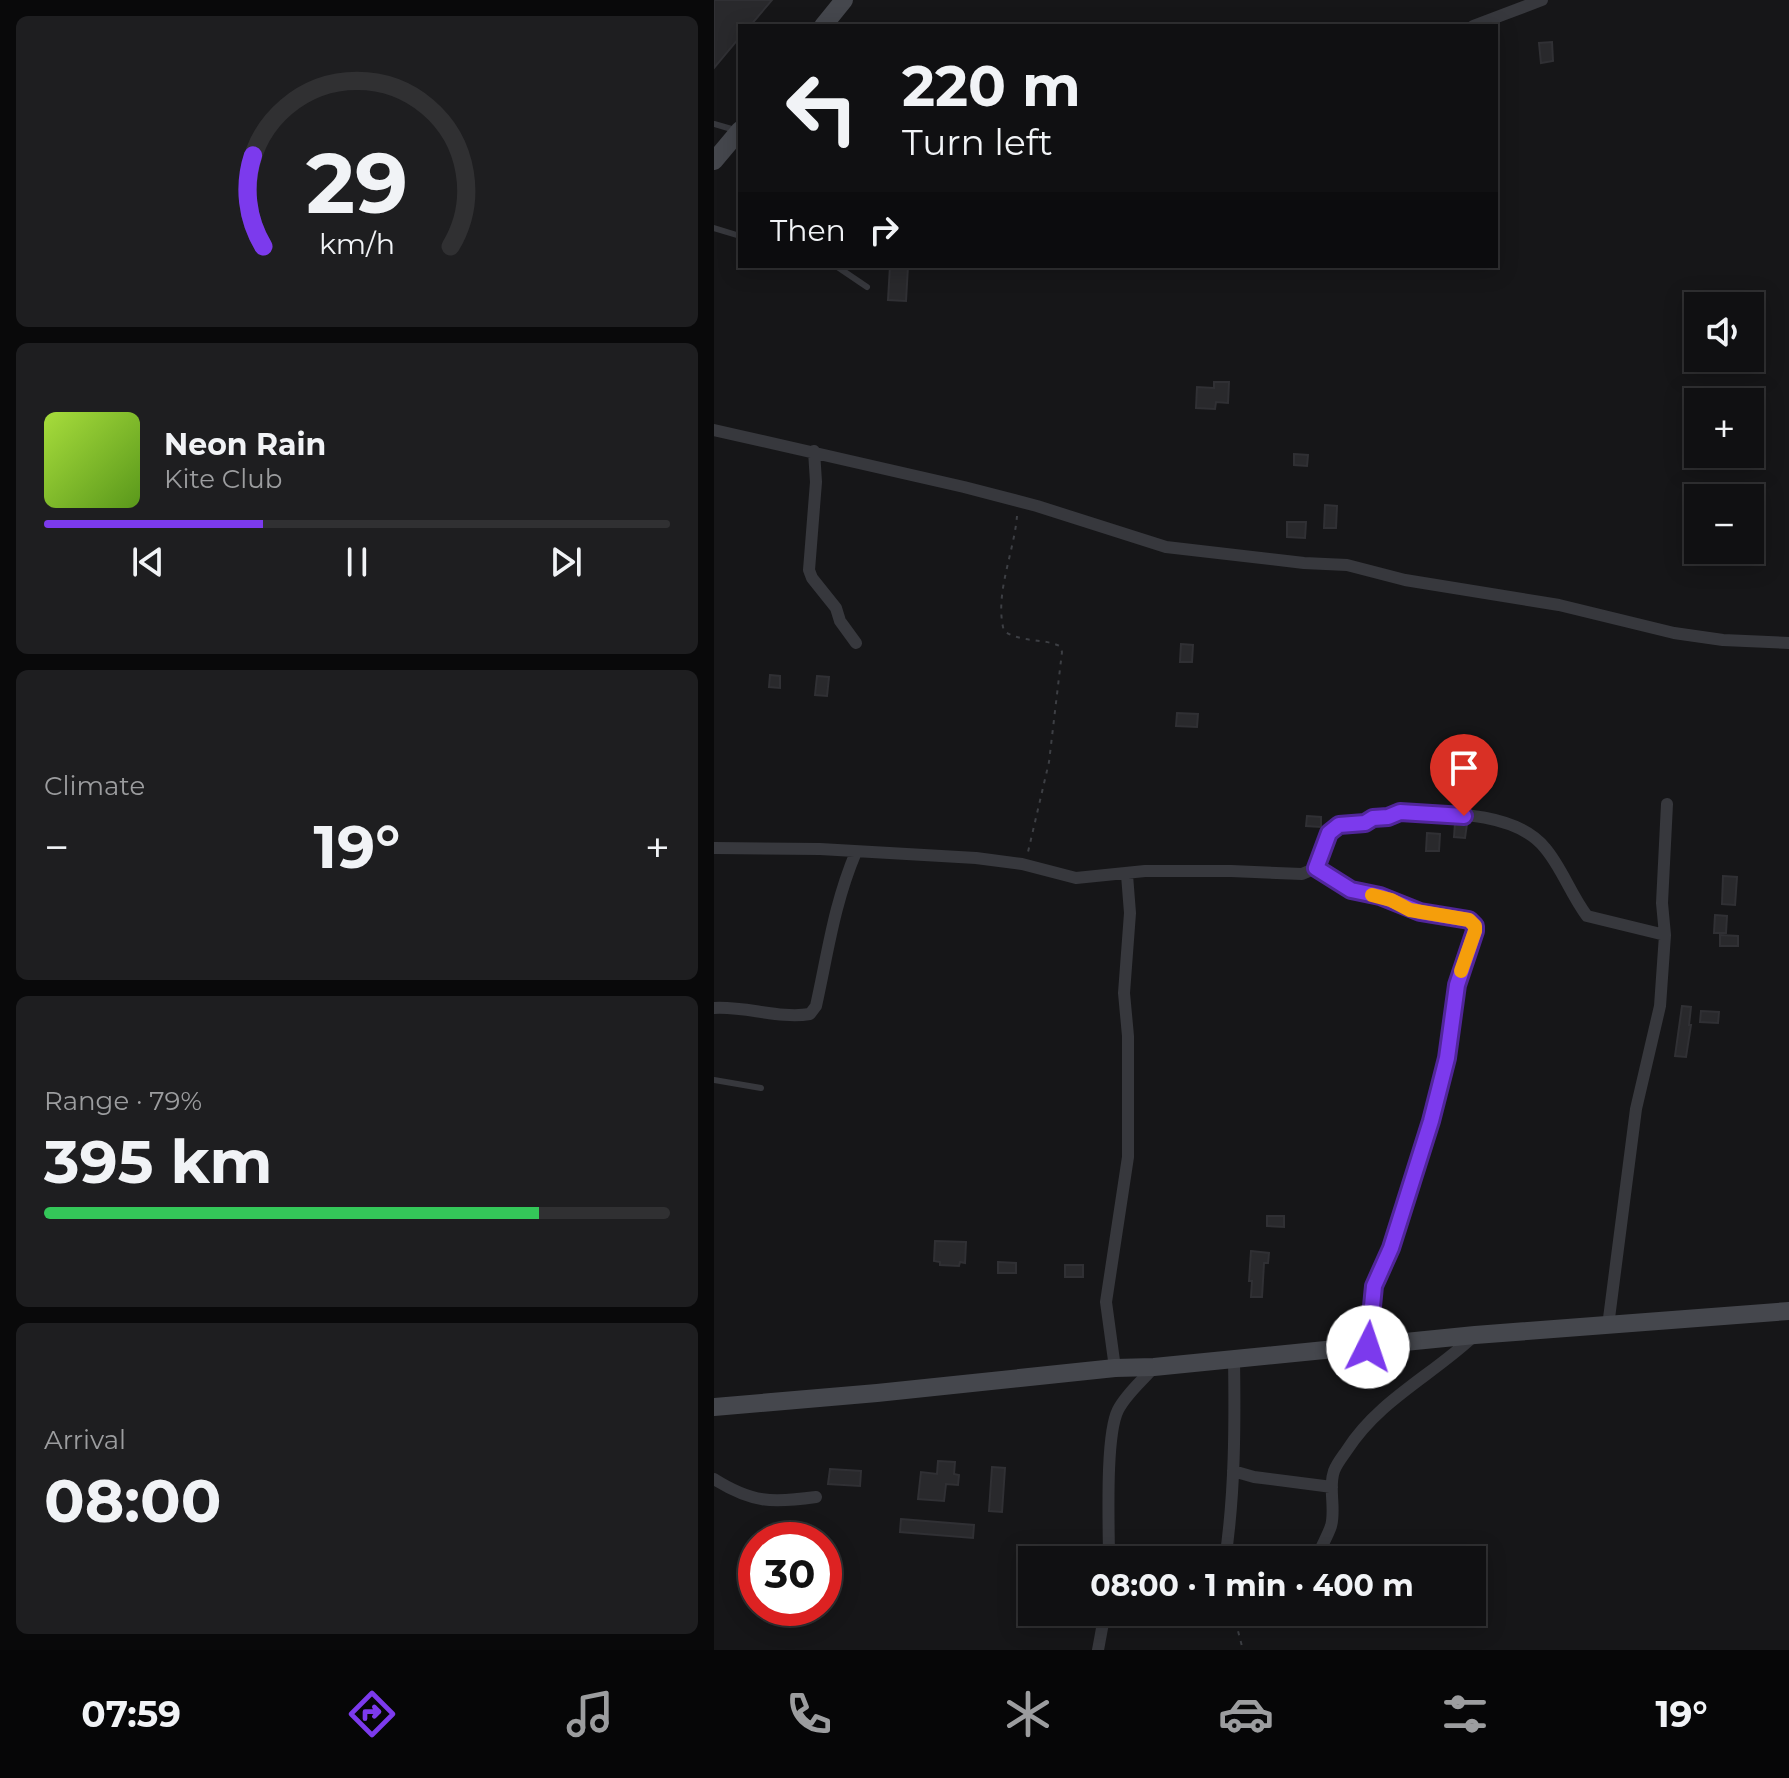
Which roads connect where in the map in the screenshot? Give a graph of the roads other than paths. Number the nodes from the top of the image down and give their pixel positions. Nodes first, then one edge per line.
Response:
1 (844, 0) edge
2 (1542, 0) edge
3 (825, 24) edge
4 (1478, 24) edge
5 (714, 124) edge
6 (737, 137) edge
7 (714, 161) edge
8 (714, 228) edge
9 (738, 235) edge
10 (839, 268) edge
11 (867, 287) dead end
12 (714, 430) edge
13 (814, 451) junction
14 (856, 643) dead end
15 (1789, 643) edge
16 (1667, 804) dead end
17 (714, 848) edge
18 (856, 852) junction
19 (1316, 868) junction
20 (1127, 875) junction
21 (1665, 935) junction
22 (714, 1008) edge
23 (714, 1080) edge
24 (761, 1088) dead end
25 (1789, 1311) edge
26 (1608, 1326) junction
27 (1475, 1335) junction
28 (1368, 1347) junction
29 (1234, 1358) junction
30 (1154, 1367) junction
31 (1115, 1368) junction
32 (714, 1407) edge
33 (1233, 1471) junction
34 (714, 1479) edge
35 (1332, 1487) junction
36 (816, 1497) dead end
37 (1109, 1546) edge
38 (1227, 1546) edge
39 (1321, 1546) edge
40 (1102, 1626) edge
41 (1098, 1650) edge

1 - 3 main road
2 - 4 street
5 - 6 lane
6 - 7 main road
8 - 9 lane
10 - 11 lane
12 - 13 street
13 - 14 street
13 - 15 street
16 - 21 street
17 - 18 street
18 - 20 street
18 - 22 street
19 - 20 street
19 - 21 street
19 - 28 street
20 - 31 street
21 - 26 street
23 - 24 lane
25 - 26 main road
26 - 27 main road
27 - 28 main road
27 - 35 street
28 - 29 main road
29 - 30 main road
29 - 33 street
30 - 31 main road
30 - 37 street
31 - 32 main road
33 - 35 street
33 - 38 street
34 - 36 street
35 - 39 street
40 - 41 street

